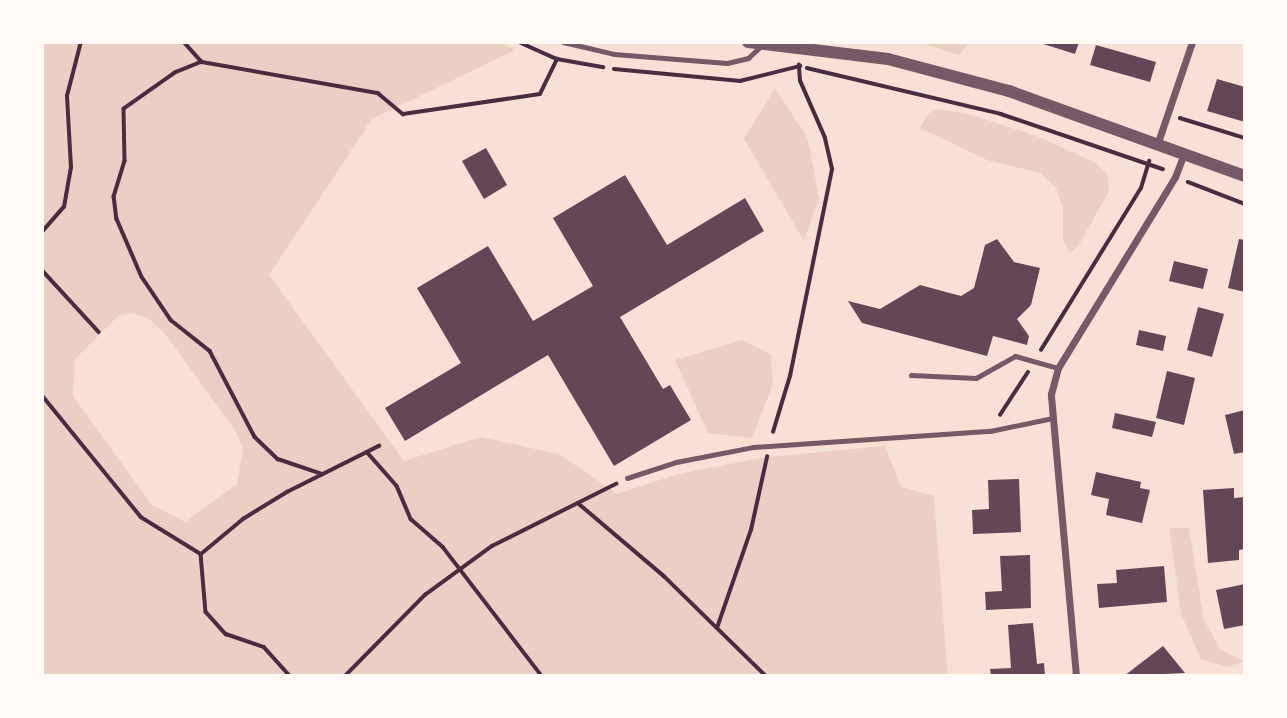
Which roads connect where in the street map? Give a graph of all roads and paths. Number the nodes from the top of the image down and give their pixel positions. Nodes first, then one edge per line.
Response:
1 (81, 42) edge
2 (184, 42) edge
3 (519, 42) edge
4 (563, 42) edge
5 (748, 42) edge
6 (1192, 42) edge
7 (764, 43) edge
8 (533, 51) dead end
9 (557, 59) dead end
10 (201, 62) junction
11 (799, 66) dead end
12 (926, 94) dead end
13 (1170, 115) junction
14 (1245, 138) edge
15 (1158, 142) junction
16 (1184, 153) junction
17 (1149, 161) junction
18 (1245, 176) edge
19 (1175, 177) junction
20 (1245, 204) edge
21 (42, 232) edge
22 (42, 270) edge
23 (99, 332) dead end
24 (1034, 362) junction
25 (1058, 368) junction
26 (911, 375) dead end
27 (42, 395) edge
28 (1053, 418) junction
29 (990, 431) junction
30 (379, 446) dead end
31 (769, 446) junction
32 (367, 452) junction
33 (322, 474) junction
34 (627, 478) joint
35 (578, 503) junction
36 (201, 554) junction
37 (459, 570) junction
38 (717, 628) junction
39 (763, 675) edge
40 (290, 676) edge
41 (345, 676) edge
42 (542, 676) edge
43 (1076, 676) edge

1 - 21 path
2 - 10 path
3 - 8 path
4 - 7 lane
5 - 7 street
6 - 13 street
7 - 15 street
9 - 10 path
10 - 33 path
11 - 31 path
12 - 17 path
13 - 14 path
13 - 15 street
15 - 16 street
16 - 18 street
16 - 19 street
17 - 19 path
17 - 24 path
19 - 20 path
19 - 25 street
22 - 23 path
24 - 25 lane
24 - 26 lane
24 - 29 path
25 - 28 street
27 - 36 path
28 - 29 lane
28 - 43 street
29 - 31 lane
30 - 32 path
31 - 34 lane
31 - 38 path
32 - 33 path
32 - 37 path
33 - 36 path
34 - 35 path
35 - 37 path
35 - 38 path
36 - 40 path
37 - 41 path
37 - 42 path
38 - 39 path

